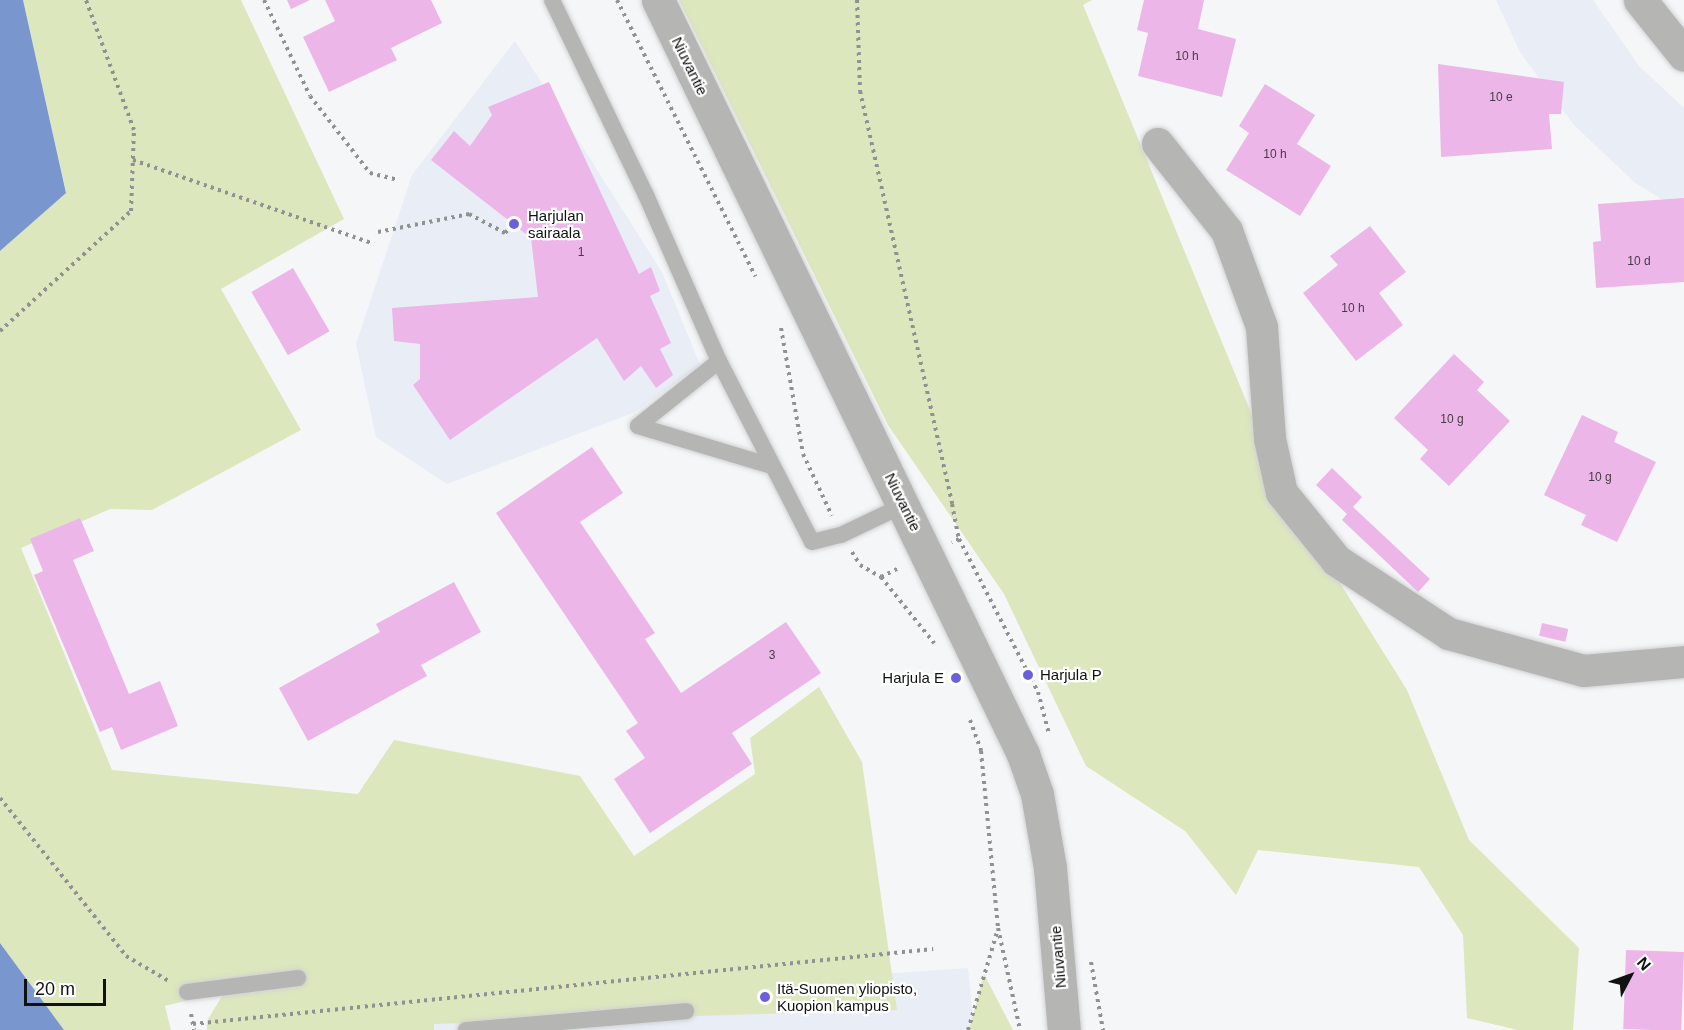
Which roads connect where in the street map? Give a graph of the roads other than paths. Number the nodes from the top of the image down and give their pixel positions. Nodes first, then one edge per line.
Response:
1 (552, 0) edge
2 (658, 0) edge
3 (1640, 0) edge
4 (1684, 55) edge
5 (1158, 144) dead end
6 (719, 361) junction
7 (771, 466) junction
8 (904, 505) junction
9 (1684, 662) edge
10 (298, 978) dead end
11 (187, 992) road end
12 (686, 1011) dead end
13 (466, 1030) edge
14 (1064, 1030) edge

1 - 6 lane
2 - 8 street, Niuvantie
3 - 4 street
5 - 9 street
6 - 7 lane
6 - 7 lane
7 - 8 lane
8 - 14 street, Niuvantie
10 - 11 lane
12 - 13 lane

